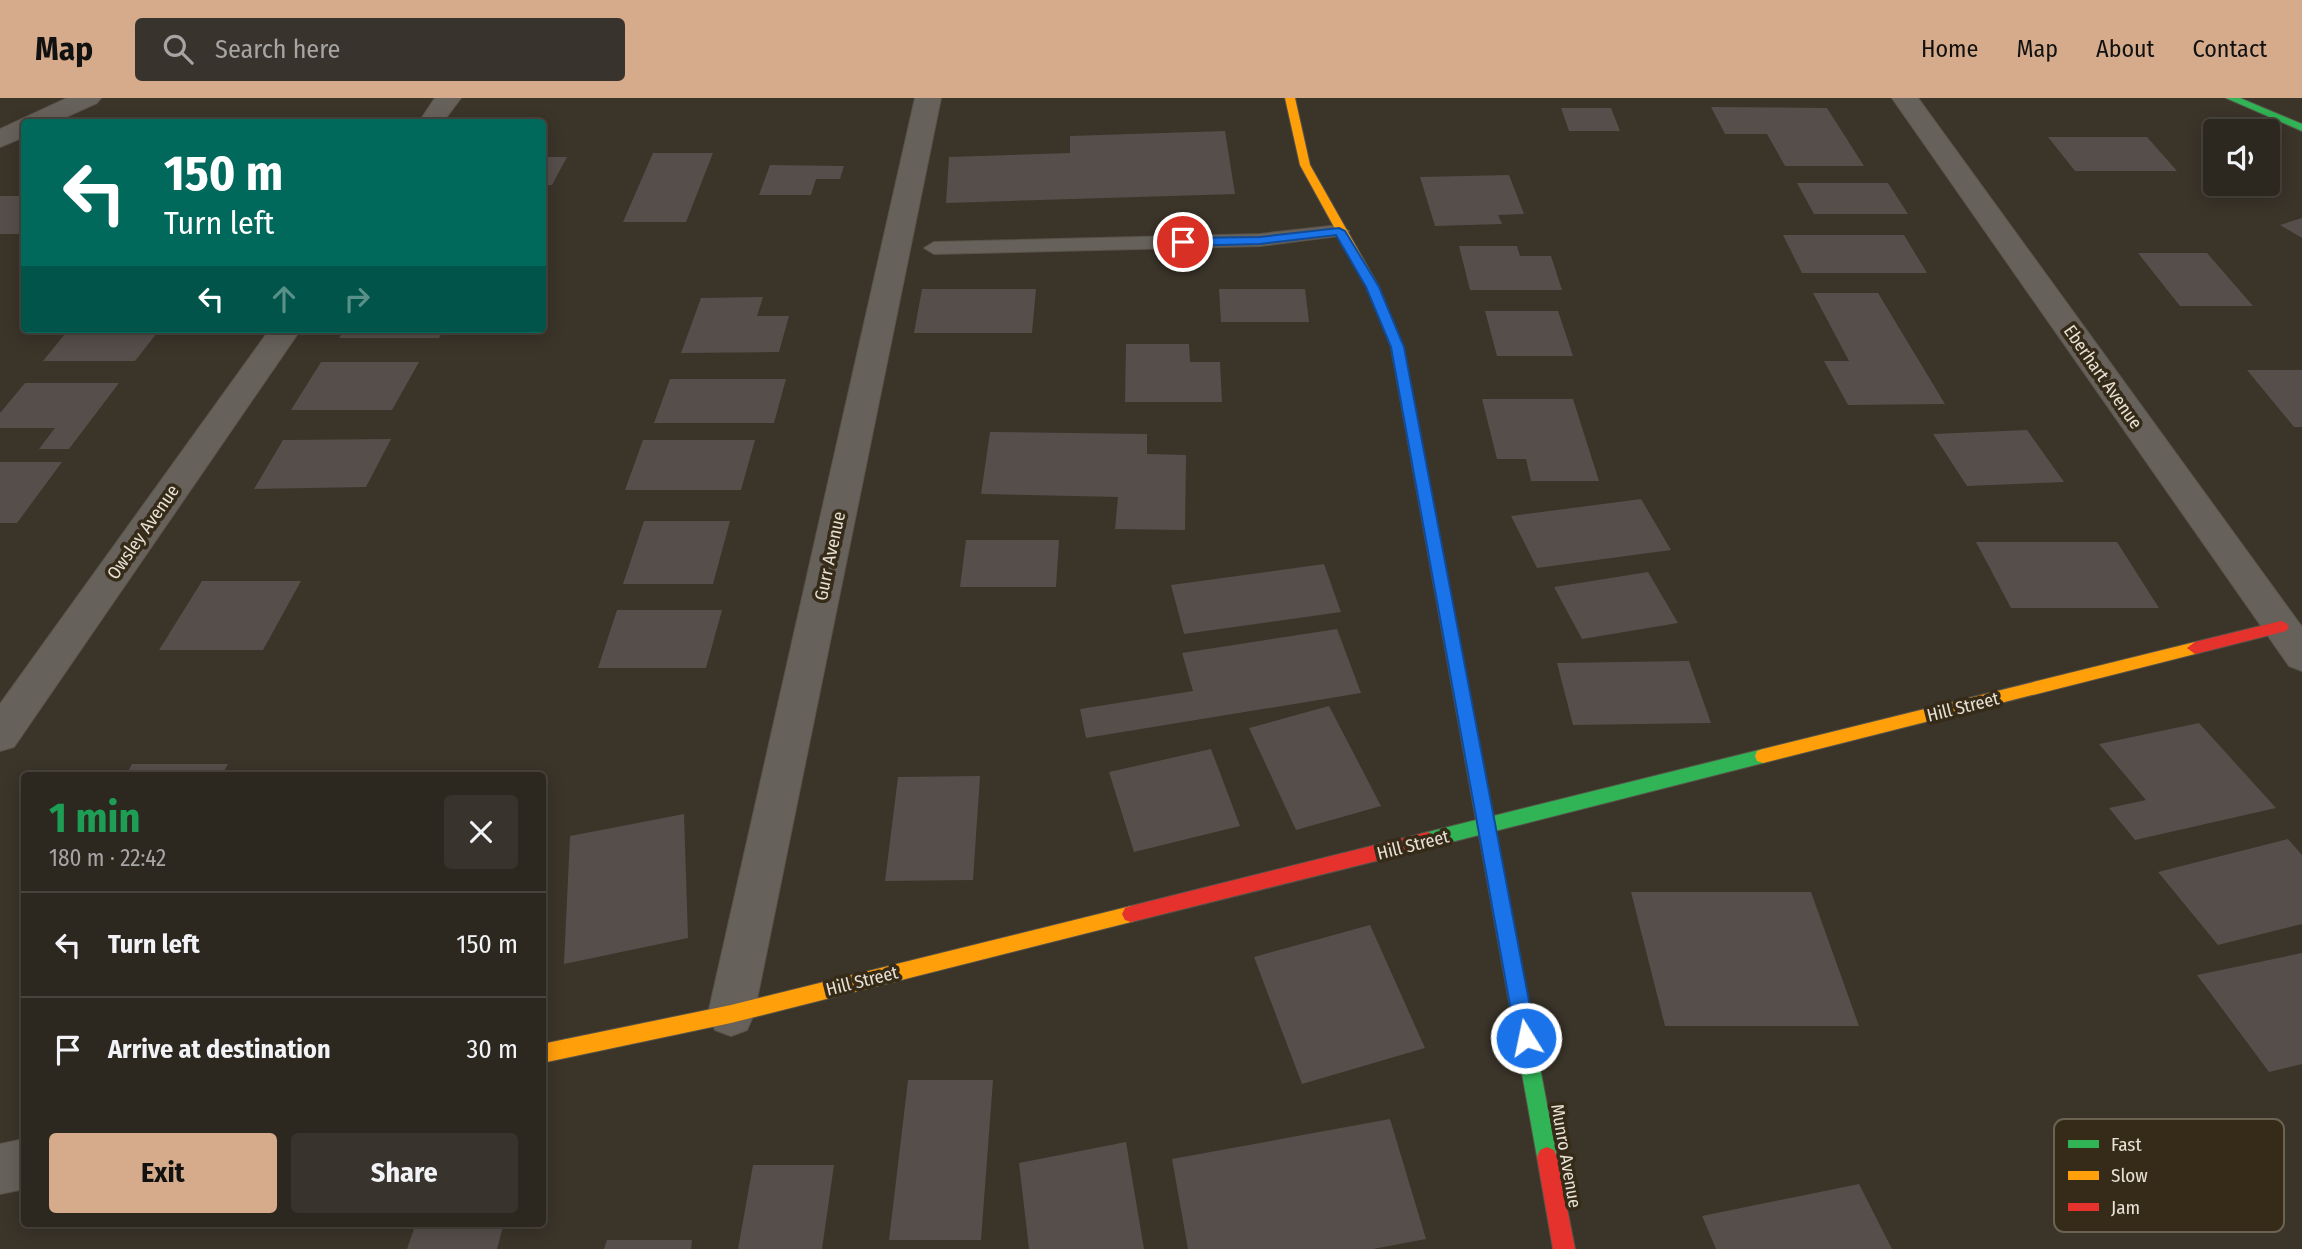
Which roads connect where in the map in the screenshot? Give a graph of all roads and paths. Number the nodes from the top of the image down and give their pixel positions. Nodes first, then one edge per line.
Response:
1 (88, 98) edge
2 (448, 98) edge
3 (928, 98) edge
4 (1290, 98) edge
5 (1905, 98) edge
6 (2231, 98) edge
7 (42, 119) edge
8 (433, 119) edge
9 (21, 128) edge
10 (2302, 128) edge
11 (0, 139) edge
12 (1339, 231) junction
13 (934, 248) dead end
14 (283, 333) edge
15 (2281, 627) junction
16 (2302, 656) edge
17 (0, 735) edge
18 (1488, 827) junction
19 (731, 1014) junction
20 (546, 1053) edge
21 (21, 1165) edge
22 (0, 1169) edge
23 (1564, 1249) edge

1 - 7 street
2 - 8 street
3 - 19 street, Gurr Avenue
4 - 12 street, Munro Avenue
5 - 15 street, Eberhart Avenue
6 - 10 street
9 - 11 street
12 - 13 lane
12 - 18 street, Munro Avenue
14 - 17 street, Owsley Avenue
15 - 16 street, Eberhart Avenue
15 - 18 street, Hill Street
18 - 19 street, Hill Street
18 - 23 street, Munro Avenue
19 - 20 street, Hill Street
21 - 22 street

